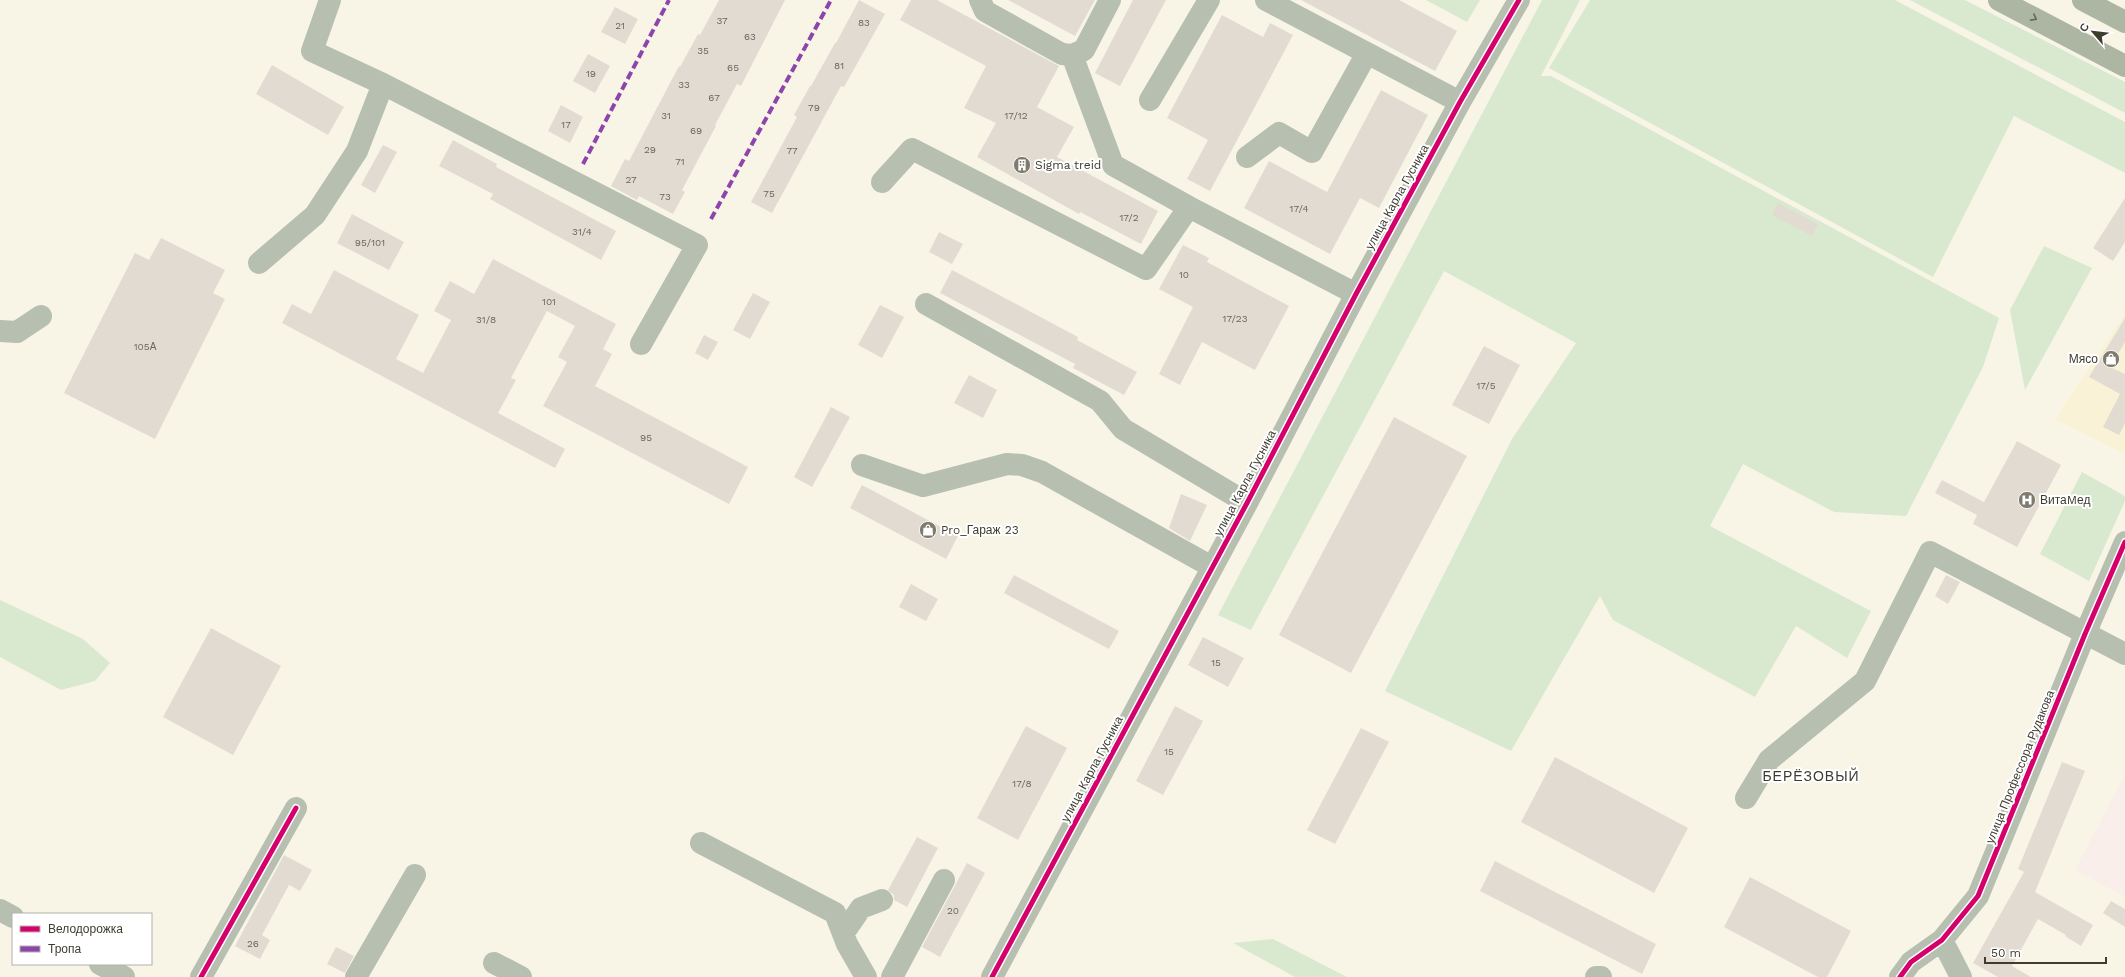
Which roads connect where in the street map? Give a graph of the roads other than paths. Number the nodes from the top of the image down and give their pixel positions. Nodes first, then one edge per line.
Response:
1 (330, 0) edge
2 (980, 0) edge
3 (1110, 0) edge
4 (1208, 0) edge
5 (1266, 0) edge
6 (1519, 0) edge
7 (1999, 0) edge
8 (2083, 0) edge
9 (2125, 22) edge
10 (1367, 53) junction
11 (1072, 55) junction
12 (2125, 66) edge
13 (383, 84) junction
14 (1150, 100) dead end
15 (1460, 102) junction
16 (1247, 157) dead end
17 (882, 182) dead end
18 (1189, 207) junction
19 (259, 264) dead end
20 (1356, 294) junction
21 (926, 304) dead end
22 (41, 316) dead end
23 (0, 331) edge
24 (642, 344) dead end
25 (862, 465) dead end
26 (1247, 503) junction
27 (2125, 542) edge
28 (1212, 567) junction
29 (2085, 634) junction
30 (2125, 654) edge
31 (1746, 798) dead end
32 (296, 808) dead end
33 (701, 843) dead end
34 (415, 875) dead end
35 (944, 880) dead end
36 (882, 900) dead end
37 (0, 910) edge
38 (12, 916) edge
39 (843, 934) junction
40 (1942, 940) junction
41 (494, 963) dead end
42 (102, 965) edge
43 (124, 977) edge
44 (201, 977) edge
45 (356, 977) edge
46 (521, 977) edge
47 (866, 977) edge
48 (892, 977) edge
49 (992, 977) edge
50 (1596, 977) edge
51 (1601, 977) edge
52 (1900, 977) edge
53 (1961, 977) edge

1 - 13 street
2 - 11 street
3 - 11 street
4 - 14 street
5 - 10 street
6 - 15 street, улица Карла Гусника
7 -> 12 main road
8 - 9 main road
10 - 15 street
10 - 16 street
11 - 18 street
13 - 19 street
13 - 24 street
15 - 20 street, улица Карла Гусника
17 - 18 street
18 - 20 street
20 - 26 street, улица Карла Гусника
21 - 26 street
22 - 23 street
25 - 28 street
26 - 28 street, улица Карла Гусника
27 - 29 street, улица Профессора Рудакова
28 - 49 street, улица Карла Гусника
29 - 30 street
29 - 31 street
29 - 40 street, улица Профессора Рудакова
32 - 44 street
33 - 39 street
34 - 45 street
35 - 48 street
36 - 39 street
37 - 38 street
39 - 47 street
40 - 52 street, улица Профессора Рудакова
40 - 53 street
41 - 46 street
42 - 43 street
50 - 51 street

